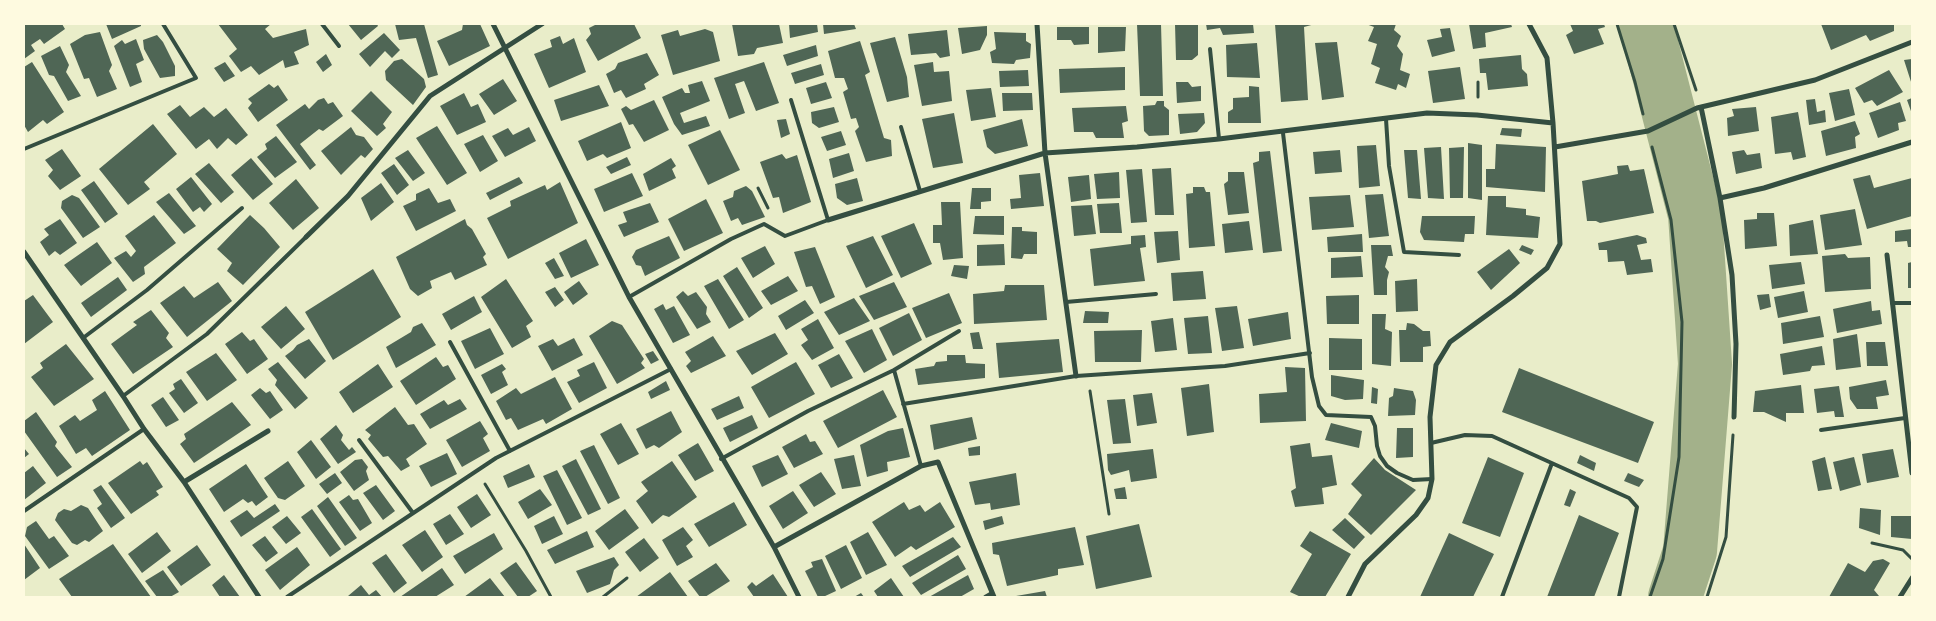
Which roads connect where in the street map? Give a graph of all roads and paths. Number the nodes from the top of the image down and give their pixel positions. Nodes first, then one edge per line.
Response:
1 (163, 24) edge
2 (322, 24) edge
3 (493, 24) edge
4 (542, 24) edge
5 (1037, 24) edge
6 (1529, 24) edge
7 (1617, 24) edge
8 (1674, 24) edge
9 (1912, 42) edge
10 (339, 46) dead end
11 (506, 49) junction
12 (1210, 49) dead end
13 (791, 100) dead end
14 (1699, 107) junction
15 (1386, 120) junction
16 (1554, 123) junction
17 (901, 127) dead end
18 (1648, 131) junction
19 (1283, 133) junction
20 (1219, 139) junction
21 (1912, 142) edge
22 (1555, 147) junction
23 (24, 149) edge
24 (1045, 153) junction
25 (920, 192) junction
26 (1720, 198) junction
27 (242, 208) dead end
28 (828, 220) junction
29 (306, 237) joint
30 (24, 252) edge
31 (1459, 255) dead end
32 (1887, 255) dead end
33 (1156, 294) dead end
34 (629, 297) junction
35 (1066, 302) junction
36 (1892, 303) junction
37 (1912, 303) edge
38 (959, 331) dead end
39 (83, 338) junction
40 (450, 342) dead end
41 (1310, 353) junction
42 (670, 369) junction
43 (894, 370) junction
44 (1088, 375) junction
45 (1076, 376) junction
46 (123, 396) junction
47 (903, 404) junction
48 (1734, 417) joint
49 (1905, 418) junction
50 (144, 429) junction
51 (1820, 430) dead end
52 (268, 431) dead end
53 (359, 440) dead end
54 (1431, 443) junction
55 (510, 450) junction
56 (721, 459) junction
57 (1552, 463) junction
58 (921, 466) junction
59 (477, 471) junction
60 (1912, 473) edge
61 (1432, 479) junction
62 (184, 482) junction
63 (24, 511) edge
64 (413, 513) junction
65 (1109, 514) dead end
66 (1872, 543) dead end
67 (774, 547) junction
68 (1912, 559) edge
69 (627, 578) dead end
70 (1912, 578) edge
71 (993, 595) edge
72 (259, 597) edge
73 (287, 597) edge
74 (551, 597) edge
75 (603, 597) edge
76 (799, 597) edge
77 (985, 597) edge
78 (1348, 597) edge
79 (1502, 597) edge
80 (1619, 597) edge
81 (1650, 597) edge
82 (1707, 597) edge
83 (1900, 597) edge

1 - 23 lane
2 - 10 lane
3 - 11 street
4 - 11 street
5 - 24 street
6 - 16 street
7 - 18 path
8 - 14 path
9 - 14 street
11 - 29 street
11 - 34 street
12 - 20 lane
13 - 28 lane
14 - 18 street
14 - 26 street
15 - 16 street
15 - 19 street
15 - 31 lane
16 - 22 street
17 - 25 lane
18 - 22 street
18 - 81 path
19 - 20 street
19 - 41 lane
20 - 24 street
21 - 26 street
22 - 54 street
24 - 25 street
24 - 35 street
25 - 28 street
26 - 48 street
27 - 39 lane
28 - 34 lane
29 - 46 lane
30 - 39 street
32 - 36 street
33 - 35 lane
34 - 42 street
35 - 45 street
36 - 37 lane
36 - 49 street
38 - 43 lane
39 - 46 street
40 - 55 lane
41 - 44 lane
41 - 61 lane
42 - 55 lane
42 - 56 street
43 - 47 lane
43 - 56 lane
44 - 45 lane
44 - 65 path
45 - 47 lane
46 - 50 street
47 - 58 lane
48 - 82 path
49 - 51 lane
49 - 60 street
50 - 62 street
50 - 63 lane
52 - 62 street
53 - 64 lane
54 - 57 lane
54 - 61 street
55 - 59 lane
56 - 67 street
57 - 79 lane
57 - 80 lane
58 - 67 street
58 - 71 street
59 - 64 lane
59 - 74 path
61 - 78 street
62 - 72 street
64 - 73 lane
66 - 68 path
67 - 76 street
69 - 75 path
70 - 83 street
71 - 77 lane

